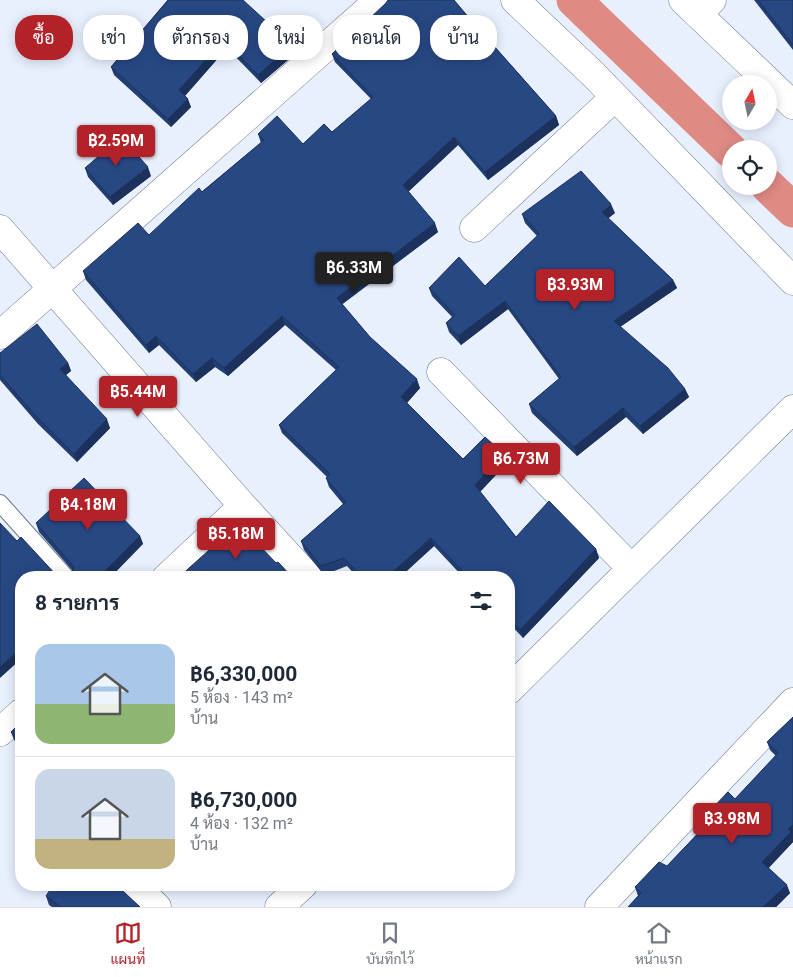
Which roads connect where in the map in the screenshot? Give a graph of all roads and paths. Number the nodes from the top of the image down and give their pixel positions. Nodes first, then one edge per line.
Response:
1 (379, 0) edge
2 (515, 0) edge
3 (698, 5) edge
4 (616, 97) junction
5 (793, 105) edge
6 (474, 228) dead end
7 (0, 230) edge
8 (793, 281) edge
9 (52, 287) junction
10 (0, 335) edge
11 (440, 372) dead end
12 (793, 410) edge
13 (0, 503) edge
14 (243, 506) junction
15 (631, 568) junction
16 (61, 571) edge
17 (173, 571) edge
18 (303, 571) edge
19 (515, 684) edge
20 (793, 702) edge
21 (15, 718) edge
22 (0, 732) edge
23 (141, 891) edge
24 (297, 891) edge
25 (158, 907) edge
26 (280, 907) edge
27 (599, 907) edge

1 - 9 street
2 - 4 street
3 - 5 street
4 - 6 street
4 - 8 street
7 - 9 street
9 - 10 street
9 - 14 street
11 - 15 street
12 - 15 street
13 - 16 lane
14 - 17 street
14 - 18 street
15 - 19 street
20 - 27 street
21 - 22 street
23 - 25 street
24 - 26 street

